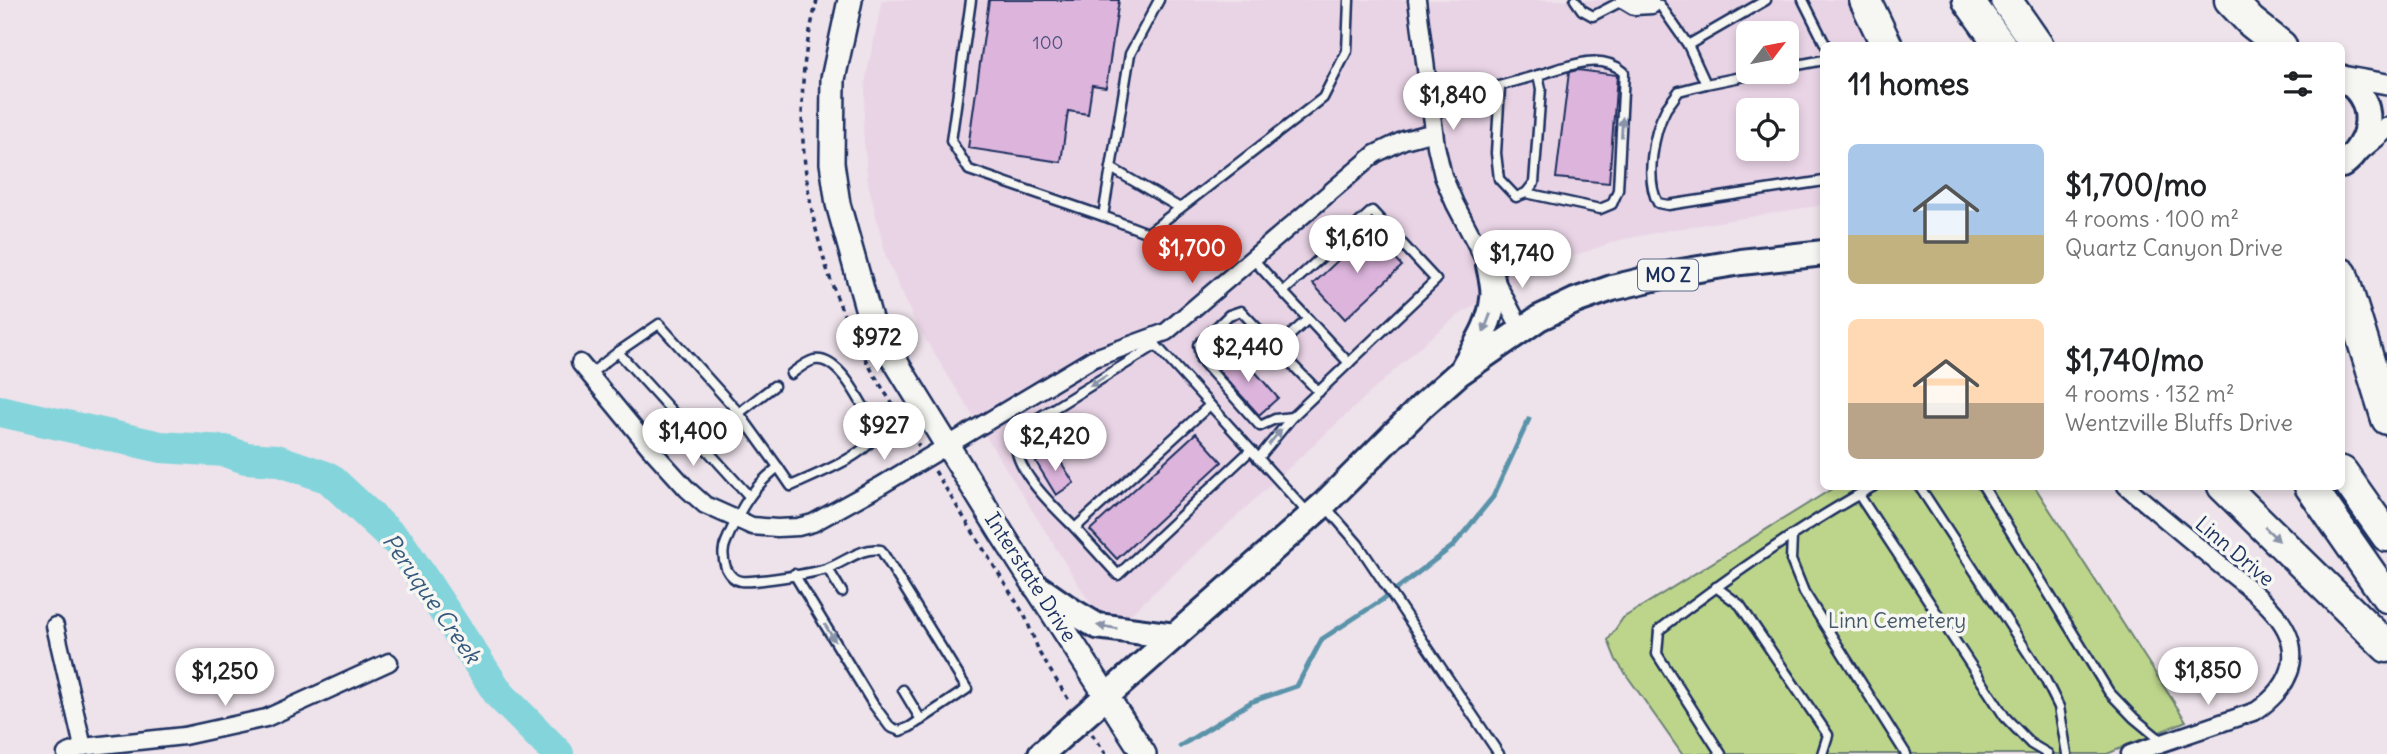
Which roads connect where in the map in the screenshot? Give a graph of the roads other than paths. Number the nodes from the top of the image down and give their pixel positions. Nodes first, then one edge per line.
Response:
1 (850, 0) edge
2 (971, 0) edge
3 (1159, 0) edge
4 (1349, 0) edge
5 (1417, 0) edge
6 (1575, 0) edge
7 (1624, 0) edge
8 (1766, 0) edge
9 (1803, 0) edge
10 (1865, 0) edge
11 (1968, 0) edge
12 (2006, 0) edge
13 (2230, 0) edge
14 (1660, 3) edge
15 (1824, 42) edge
16 (1885, 42) edge
17 (1998, 42) edge
18 (2035, 42) edge
19 (2276, 42) edge
20 (1688, 45) junction
21 (1820, 61) edge
22 (1799, 65) edge
23 (1538, 75) junction
24 (2345, 77) edge
25 (1736, 78) edge
26 (2345, 80) edge
27 (1706, 84) junction
28 (2387, 84) edge
29 (1428, 87) junction
30 (1500, 87) junction
31 (2387, 128) edge
32 (1434, 132) junction
33 (2348, 161) edge
34 (1111, 168) junction
35 (1820, 182) edge
36 (1526, 193) junction
37 (1180, 208) junction
38 (1102, 216) junction
39 (1820, 253) edge
40 (1252, 258) junction
41 (1489, 265) junction
42 (2345, 284) edge
43 (1283, 292) junction
44 (1308, 319) junction
45 (1522, 331) junction
46 (1153, 341) junction
47 (1276, 348) junction
48 (618, 352) junction
49 (1349, 363) junction
50 (585, 369) joint
51 (790, 374) dead end
52 (1458, 374) junction
53 (774, 386) dead end
54 (1319, 392) junction
55 (1210, 405) junction
56 (739, 413) junction
57 (1292, 417) junction
58 (2387, 419) edge
59 (946, 446) junction
60 (1251, 450) junction
61 (1258, 459) junction
62 (778, 467) junction
63 (2345, 476) edge
64 (1867, 490) edge
65 (1922, 490) edge
66 (1985, 490) edge
67 (2131, 490) edge
68 (2227, 490) edge
69 (2313, 490) edge
70 (748, 495) junction
71 (1859, 495) junction
72 (1317, 510) junction
73 (735, 520) junction
74 (1075, 528) junction
75 (2387, 536) edge
76 (1792, 537) junction
77 (828, 569) junction
78 (794, 574) junction
79 (1036, 586) junction
80 (1716, 587) junction
81 (842, 592) dead end
82 (2387, 597) edge
83 (55, 626) dead end
84 (1175, 636) junction
85 (2387, 648) edge
86 (389, 662) dead end
87 (903, 690) dead end
88 (1107, 696) junction
89 (921, 720) junction
90 (2163, 742) junction
91 (83, 747) junction
92 (66, 754) edge
93 (1041, 754) edge
94 (1144, 754) edge
95 (1499, 754) edge
96 (1721, 754) edge
97 (1822, 754) edge
98 (1906, 754) edge
99 (2048, 754) edge
100 (2067, 754) edge
101 (2130, 754) edge

1 - 59 main road, Interstate Drive
2 - 38 lane
3 - 34 lane
4 - 37 lane
5 - 29 street
6 - 7 lane
7 - 14 street
8 - 20 lane
9 - 15 lane
10 - 16 highway
11 - 17 highway
12 - 18 highway
13 - 19 highway
14 - 20 lane
20 - 27 lane
21 - 22 lane
23 - 30 lane
23 - 36 lane
36 -> 23 lane
24 - 28 street
25 - 27 lane
26 - 33 main road
27 - 35 lane
29 - 30 lane
29 - 32 street
30 - 36 lane
31 - 33 street
32 - 40 street
32 - 41 street
34 - 37 lane
34 - 38 lane
37 - 38 lane
39 - 45 main road, MO Z
40 - 43 lane
40 - 46 street
41 - 45 street
41 -> 52 main road
42 - 58 highway
43 - 44 lane
43 - 49 lane
44 - 47 lane
44 - 49 lane
45 - 52 main road, MO Z
46 - 55 lane
46 - 59 street
46 -> 74 lane
47 - 54 lane
47 - 57 lane
48 - 50 lane
48 - 56 lane
48 - 70 lane
49 - 54 lane
50 - 73 street
51 - 62 lane
52 - 72 main road, MO Z
53 - 56 lane
54 - 57 lane
55 - 60 lane
55 - 74 lane
56 - 62 lane
61 -> 57 lane
59 - 73 street
59 - 79 main road, Interstate Drive
60 - 61 lane
60 - 74 lane
61 - 72 lane
62 - 70 lane
63 - 75 highway
64 - 71 lane
65 - 100 lane
66 - 90 lane
67 - 90 street, Linn Drive
68 -> 85 highway
69 - 82 highway
70 - 73 lane
71 - 76 lane
71 - 99 lane
72 - 84 main road, MO Z
72 - 95 lane
73 - 78 lane
76 - 80 lane
76 - 98 lane
77 - 78 lane
77 - 81 lane
77 - 89 lane
78 -> 89 lane
84 -> 79 main road
79 - 88 main road, Interstate Drive
80 - 96 lane
80 - 97 lane
83 - 91 street
84 - 88 main road, MO Z
86 - 91 street
87 - 89 lane
88 - 93 main road, MO Z
88 - 94 main road, Interstate Drive
90 - 101 street
91 - 92 street

